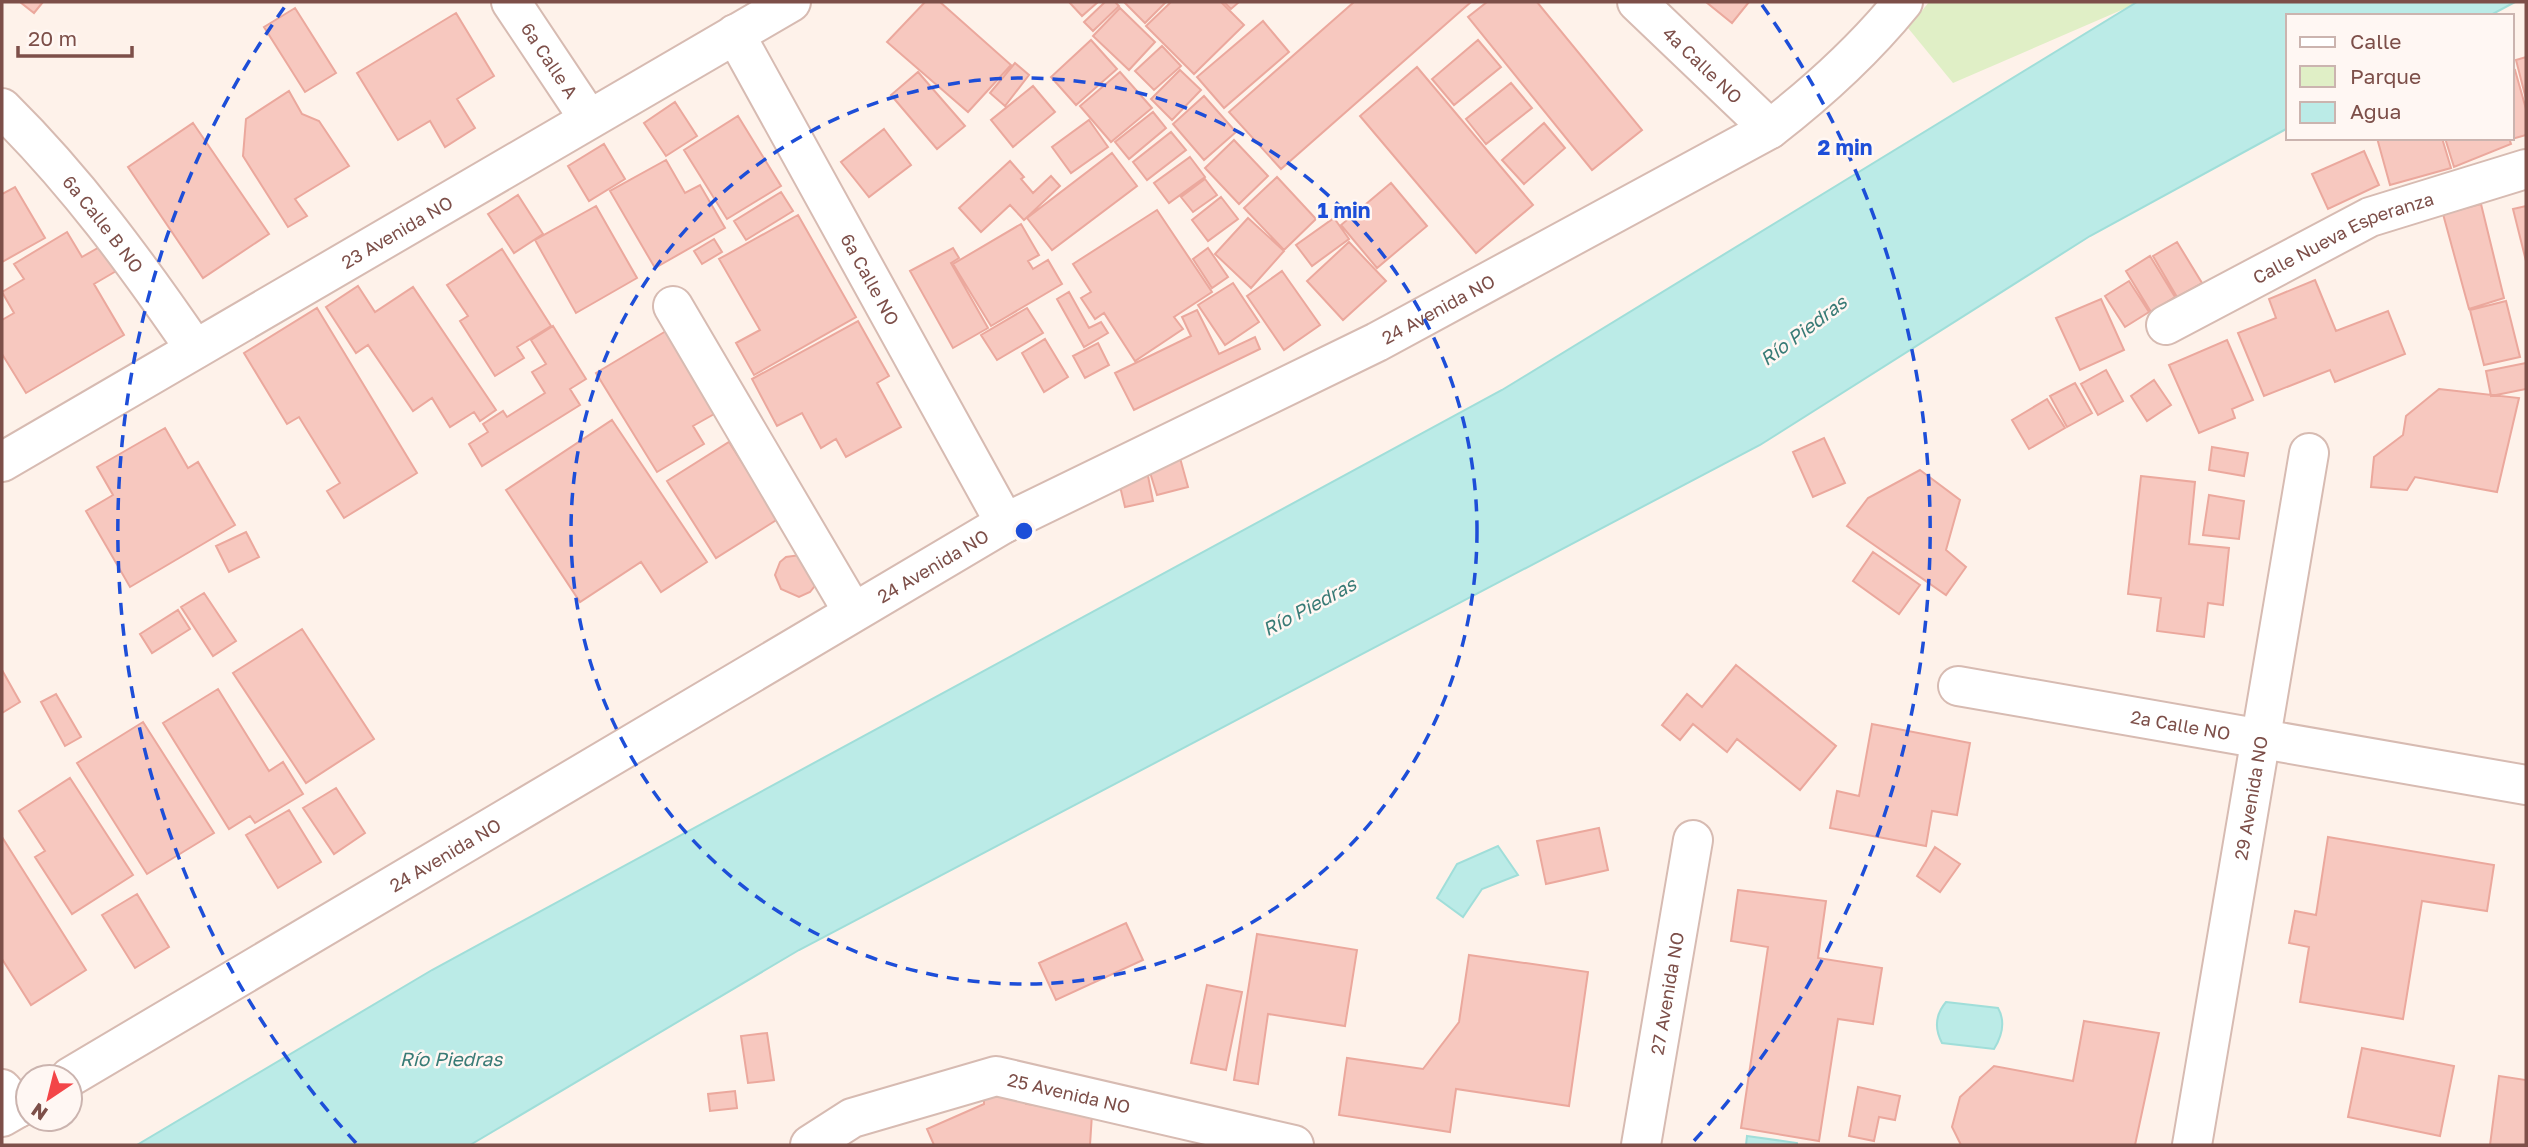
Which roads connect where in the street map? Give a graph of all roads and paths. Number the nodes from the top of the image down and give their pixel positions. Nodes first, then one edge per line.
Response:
1 (511, 2) edge
2 (791, 2) edge
3 (1637, 2) edge
4 (1903, 2) edge
5 (735, 34) junction
6 (2, 108) edge
7 (589, 119) junction
8 (1770, 129) junction
9 (2526, 169) edge
10 (673, 306) dead end
11 (2166, 325) dead end
12 (195, 349) junction
13 (2309, 453) dead end
14 (2, 462) edge
15 (1005, 523) junction
16 (853, 612) junction
17 (1958, 686) dead end
18 (2261, 739) junction
19 (2526, 785) edge
20 (1693, 840) dead end
21 (84, 1069) edge
22 (810, 1145) edge
23 (1294, 1145) edge
24 (1641, 1145) edge
25 (2192, 1145) edge

1 - 7 street, 6a Calle A
2 - 5 street, 23 Avenida NO
3 - 8 street, 4a Calle NO
4 - 8 street, 24 Avenida NO
5 - 7 street, 23 Avenida NO
5 - 15 street, 6a Calle NO
6 - 12 street, 6a Calle B NO
7 - 12 street, 23 Avenida NO
8 - 15 street, 24 Avenida NO
9 - 11 street, Calle Nueva Esperanza
10 - 16 street
12 - 14 street, 23 Avenida NO
13 - 18 street, 29 Avenida NO
15 - 16 street, 24 Avenida NO
16 - 21 street, 24 Avenida NO
17 - 18 street, 2a Calle NO
18 - 19 street, 2a Calle NO
18 - 25 street, 29 Avenida NO
20 - 24 street, 27 Avenida NO
22 - 23 street, 25 Avenida NO

